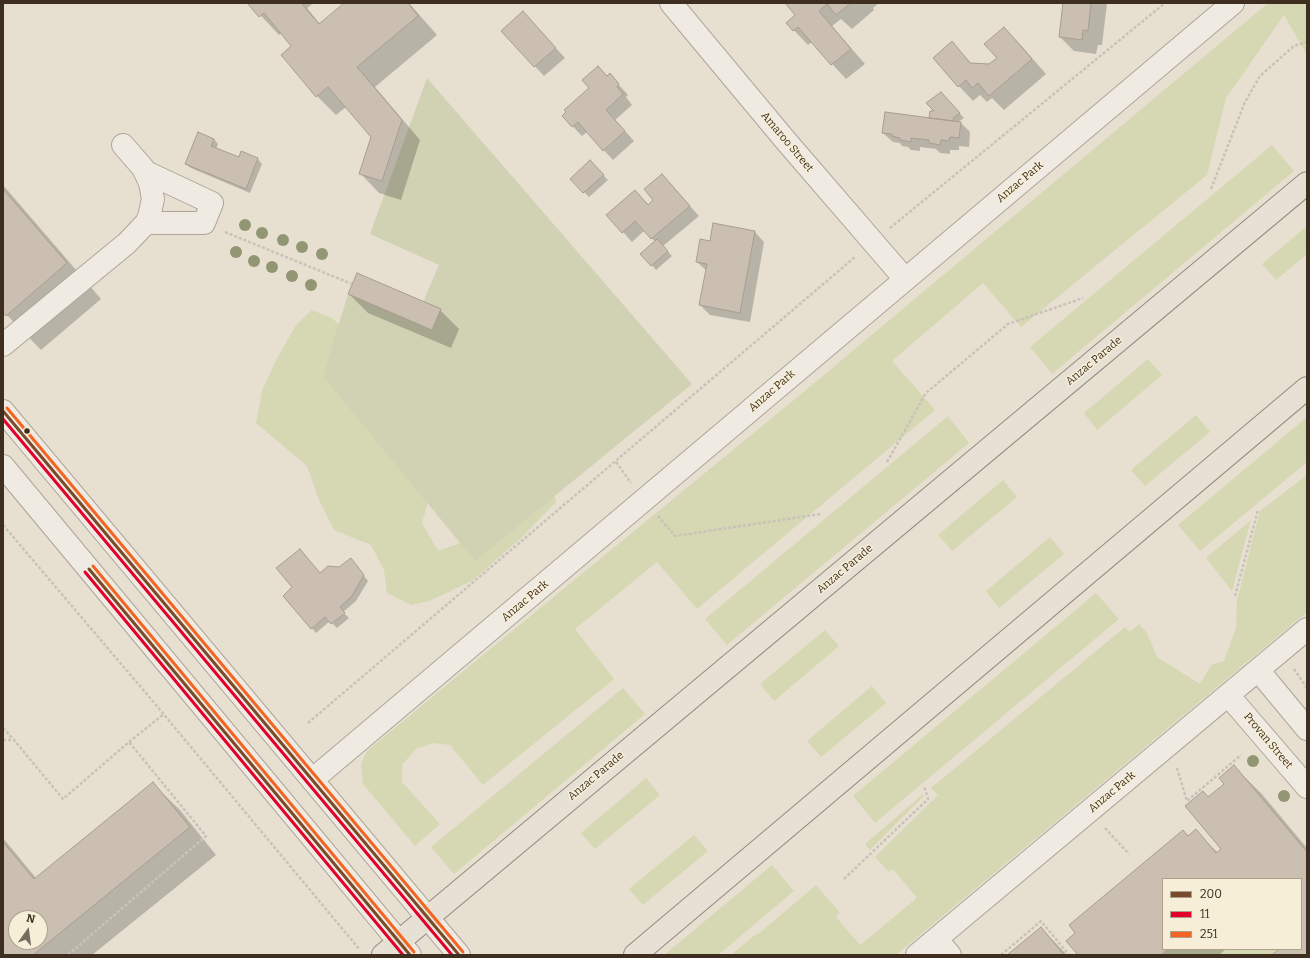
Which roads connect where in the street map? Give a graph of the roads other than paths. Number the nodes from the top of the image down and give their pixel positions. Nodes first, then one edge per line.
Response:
1 (671, 3) edge
2 (1227, 5) edge
3 (123, 145) dead end
4 (146, 172) junction
5 (1307, 182) edge
6 (146, 223) junction
7 (905, 279) junction
8 (3, 346) edge
9 (1307, 388) edge
10 (3, 411) edge
11 (3, 466) edge
12 (1307, 630) edge
13 (1258, 670) junction
14 (1228, 695) junction
15 (1307, 729) edge
16 (312, 780) junction
17 (1307, 787) edge
18 (428, 918) junction
19 (943, 947) edge
20 (397, 951) edge
21 (459, 955) edge
22 (635, 955) edge
23 (917, 955) edge

1 - 7 street, Amaroo Street
2 - 7 street, Anzac Park
3 - 4 street
4 - 6 street
4 - 6 street
5 - 18 main road, Anzac Parade
6 - 8 street
7 - 16 street, Anzac Park
9 - 22 main road
10 - 16 street
11 - 20 street
12 - 13 street, Anzac Park
13 - 14 street, Anzac Park
13 - 15 street
14 - 17 street, Provan Street
14 - 19 street, Anzac Park
16 - 18 street
18 - 20 main road, Anzac Parade
18 - 21 street
19 - 23 street, Anzac Park

